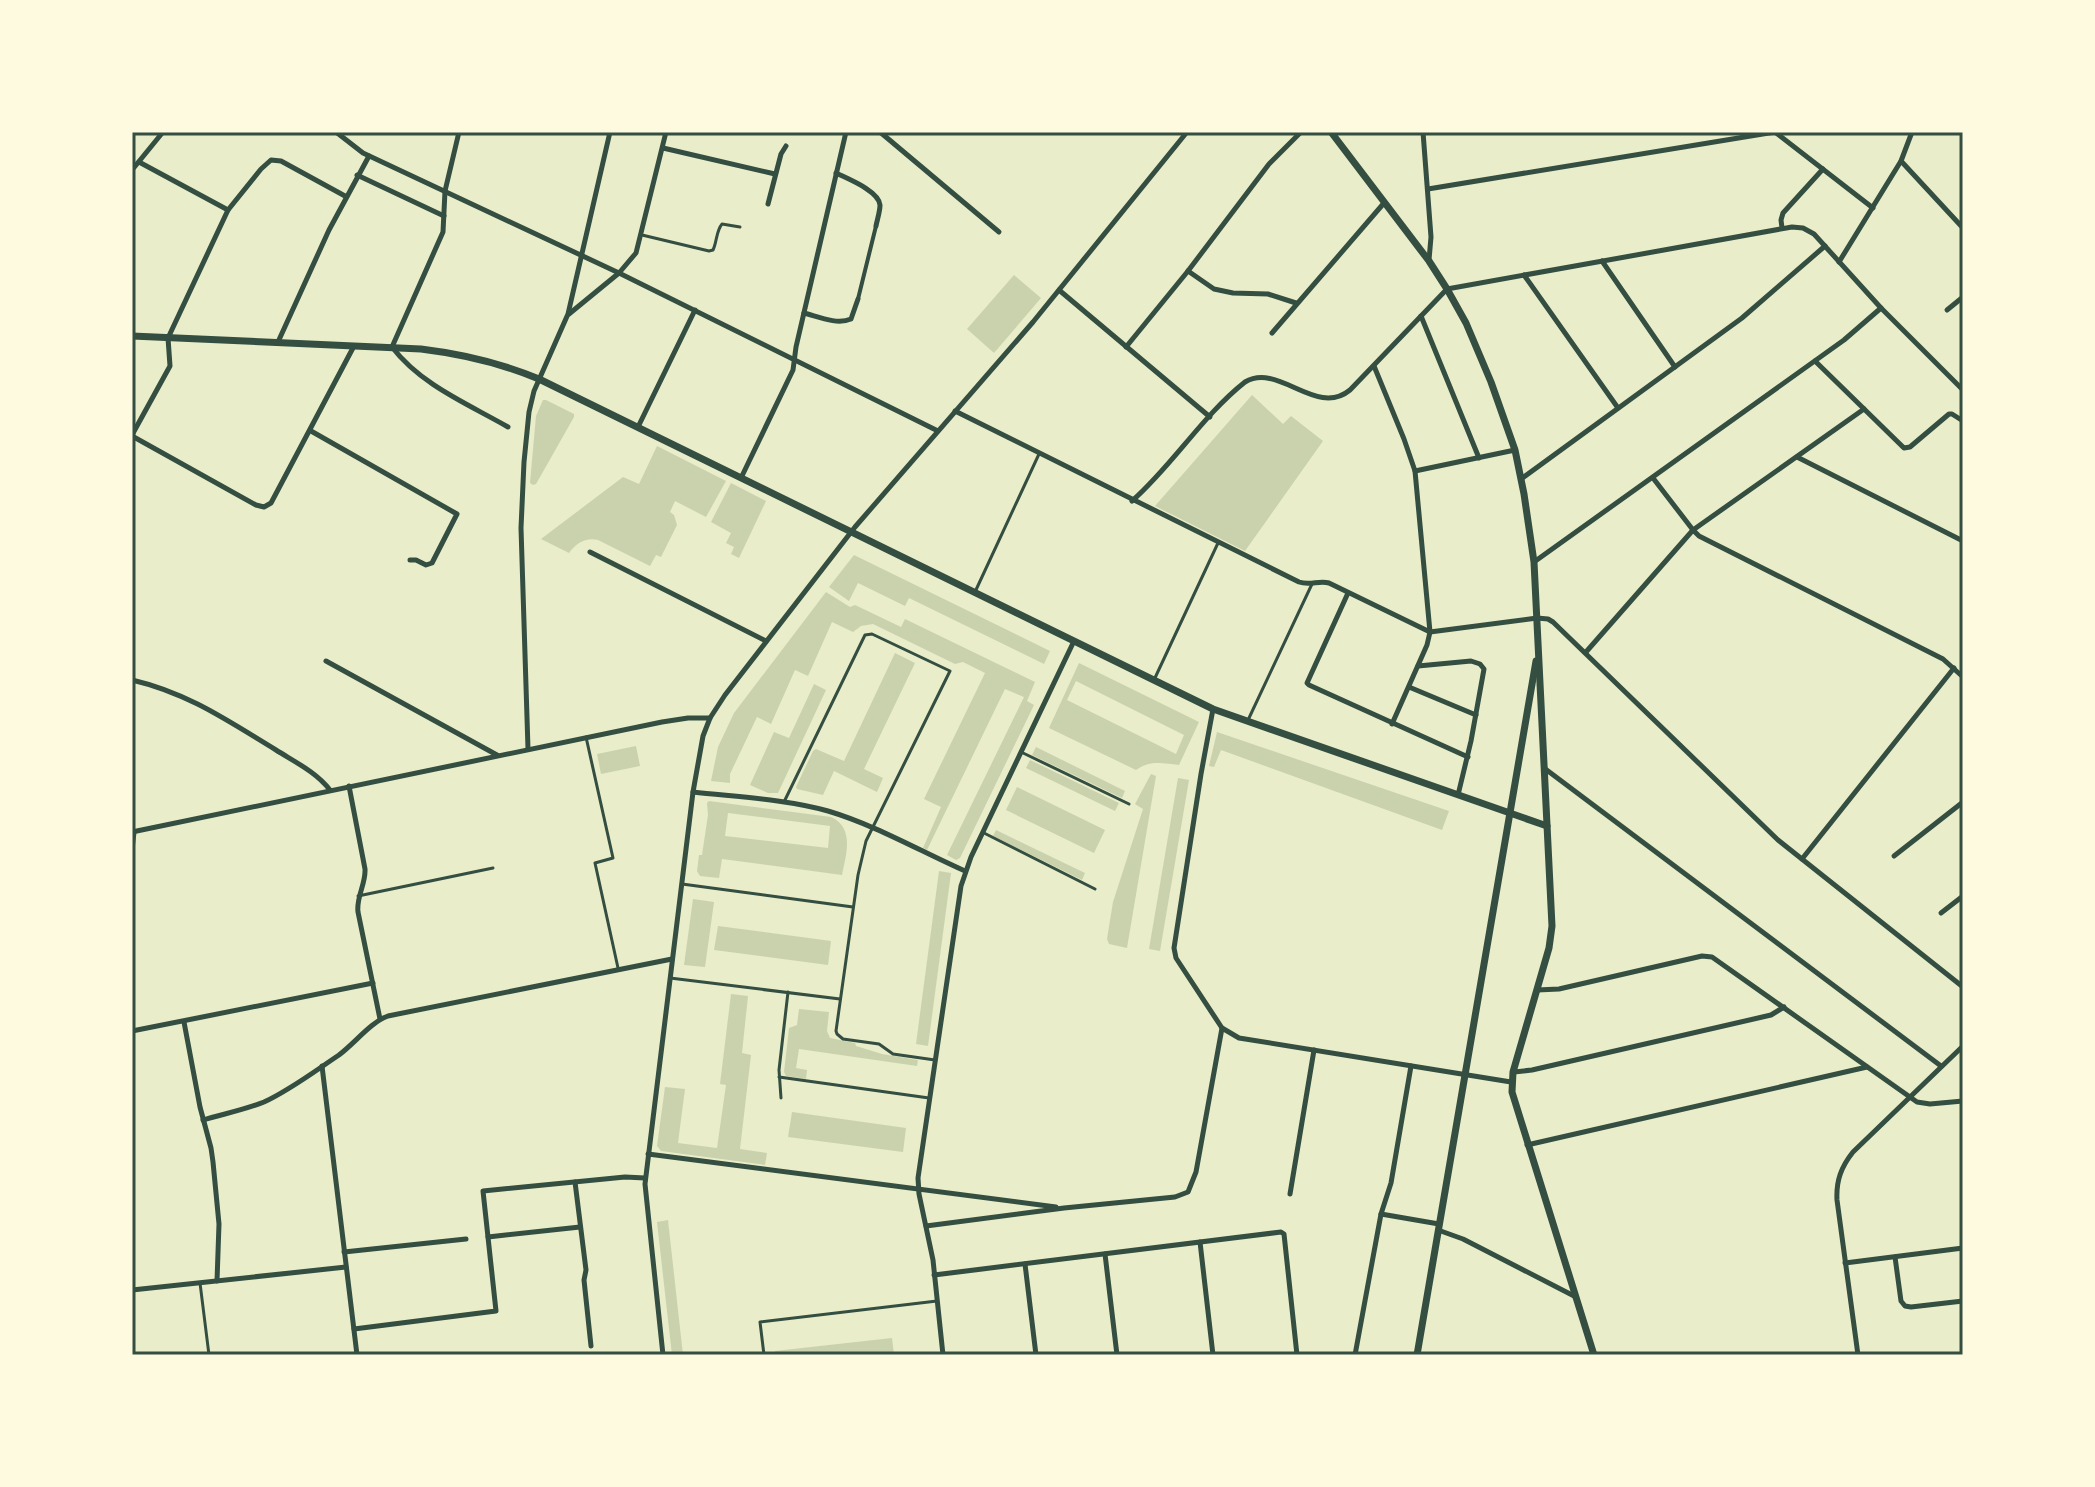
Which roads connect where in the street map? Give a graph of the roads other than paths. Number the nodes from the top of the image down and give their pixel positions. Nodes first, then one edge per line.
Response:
1 (163, 132) edge
2 (336, 132) edge
3 (459, 132) edge
4 (610, 132) edge
5 (666, 132) edge
6 (846, 132) edge
7 (880, 132) edge
8 (1187, 132) edge
9 (1301, 132) edge
10 (1331, 132) edge
11 (1423, 132) edge
12 (1775, 132) edge
13 (1901, 132) edge
14 (1911, 135) edge
15 (786, 146) dead end
16 (663, 148) junction
17 (369, 156) junction
18 (1901, 161) junction
19 (139, 162) junction
20 (1823, 169) junction
21 (132, 170) edge
22 (836, 173) junction
23 (775, 174) junction
24 (357, 175) junction
25 (1428, 189) junction
26 (445, 191) junction
27 (345, 196) junction
28 (1384, 203) junction
29 (768, 204) dead end
30 (229, 208) junction
31 (1873, 208) junction
32 (444, 216) junction
33 (876, 226) joint
34 (740, 227) dead end
35 (1782, 228) junction
36 (1963, 228) edge
37 (999, 232) dead end
38 (642, 235) junction
39 (1825, 246) junction
40 (582, 256) junction
41 (1429, 261) junction
42 (1602, 261) junction
43 (1839, 262) junction
44 (1188, 271) junction
45 (619, 273) junction
46 (1524, 275) junction
47 (1447, 289) junction
48 (1059, 290) junction
49 (1963, 297) edge
50 (858, 299) joint
51 (1296, 303) junction
52 (1881, 308) junction
53 (695, 310) junction
54 (1947, 310) dead end
55 (804, 313) junction
56 (568, 314) junction
57 (1421, 316) junction
58 (1272, 333) dead end
59 (132, 336) edge
60 (168, 338) junction
61 (278, 342) junction
62 (355, 345) junction
63 (392, 347) junction
64 (1126, 347) junction
65 (795, 359) junction
66 (1815, 361) junction
67 (1374, 366) junction
68 (1675, 367) junction
69 (539, 379) junction
70 (1963, 390) edge
71 (1618, 408) junction
72 (1864, 409) junction
73 (955, 411) junction
74 (1210, 417) junction
75 (1963, 421) edge
76 (508, 427) dead end
77 (638, 427) junction
78 (311, 431) junction
79 (938, 431) junction
80 (132, 436) edge
81 (1515, 450) junction
82 (1039, 454) junction
83 (1797, 457) junction
84 (1479, 458) junction
85 (1415, 471) junction
86 (741, 478) junction
87 (1653, 478) junction
88 (1521, 479) junction
89 (1132, 501) junction
90 (1693, 530) junction
91 (851, 531) junction
92 (1963, 541) edge
93 (1218, 543) junction
94 (590, 552) dead end
95 (410, 560) dead end
96 (1534, 562) junction
97 (1312, 584) junction
98 (975, 592) junction
99 (1348, 593) junction
100 (1537, 618) junction
101 (1430, 632) junction
102 (766, 641) junction
103 (1074, 641) junction
104 (1538, 647) junction
105 (1586, 652) junction
106 (326, 661) dead end
107 (1418, 666) junction
108 (1954, 668) junction
109 (1963, 677) edge
110 (132, 680) edge
111 (1154, 680) junction
112 (1409, 687) junction
113 (1213, 709) junction
114 (1476, 715) junction
115 (710, 718) junction
116 (1247, 721) junction
117 (1392, 724) junction
118 (586, 737) junction
119 (528, 749) junction
120 (1021, 752) junction
121 (498, 755) junction
122 (1468, 757) junction
123 (1544, 768) junction
124 (349, 786) junction
125 (330, 790) junction
126 (693, 792) junction
127 (1458, 795) junction
128 (1963, 802) edge
129 (784, 803) junction
130 (1129, 804) dead end
131 (1509, 813) junction
132 (1547, 826) junction
133 (872, 828) junction
134 (133, 831) edge
135 (982, 833) junction
136 (132, 850) edge
137 (1894, 856) dead end
138 (1802, 859) junction
139 (493, 868) dead end
140 (965, 871) junction
141 (681, 884) junction
142 (1095, 889) dead end
143 (358, 896) junction
144 (1963, 896) edge
145 (853, 907) junction
146 (1941, 913) dead end
147 (672, 959) junction
148 (618, 970) junction
149 (670, 978) junction
150 (373, 983) junction
151 (1963, 987) edge
152 (1537, 990) junction
153 (788, 992) junction
154 (840, 999) junction
155 (1784, 1007) junction
156 (380, 1019) junction
157 (184, 1022) junction
158 (1222, 1028) junction
159 (132, 1031) edge
160 (1963, 1046) edge
161 (1314, 1050) junction
162 (935, 1060) junction
163 (322, 1066) junction
164 (1411, 1066) junction
165 (1941, 1066) junction
166 (1868, 1067) junction
167 (1513, 1072) junction
168 (1464, 1075) junction
169 (779, 1077) junction
170 (1511, 1082) junction
171 (1909, 1097) junction
172 (781, 1098) dead end
173 (929, 1098) junction
174 (1962, 1101) edge
175 (1963, 1110) edge
176 (203, 1120) junction
177 (1527, 1145) junction
178 (648, 1154) junction
179 (646, 1178) junction
180 (575, 1182) junction
181 (919, 1190) junction
182 (1290, 1194) dead end
183 (1064, 1208) junction
184 (1381, 1214) junction
185 (926, 1226) junction
186 (580, 1227) junction
187 (1439, 1227) junction
188 (488, 1237) junction
189 (466, 1239) dead end
190 (1200, 1242) junction
191 (1963, 1248) edge
192 (344, 1252) junction
193 (1105, 1254) junction
194 (1895, 1257) junction
195 (1845, 1263) junction
196 (1025, 1264) junction
197 (346, 1267) junction
198 (934, 1275) junction
199 (217, 1281) junction
200 (200, 1283) junction
201 (132, 1290) edge
202 (1576, 1297) junction
203 (937, 1301) junction
204 (1963, 1301) edge
205 (354, 1329) junction
206 (591, 1346) dead end
207 (209, 1355) edge
208 (357, 1355) edge
209 (663, 1355) edge
210 (764, 1355) edge
211 (943, 1355) edge
212 (1036, 1355) edge
213 (1117, 1355) edge
214 (1213, 1355) edge
215 (1297, 1355) edge
216 (1355, 1355) edge
217 (1417, 1355) edge
218 (1594, 1355) edge
219 (1858, 1355) edge

1 - 19 street
2 - 17 street
3 - 26 street
4 - 40 street
5 - 16 street
6 - 22 street
7 - 37 street
8 - 48 street
9 - 44 street
10 - 28 street
11 - 25 street
12 - 20 street
12 - 25 street
13 - 14 street
14 - 18 street
15 - 23 street
16 - 23 street
16 - 38 street
17 - 24 street
17 - 26 street
18 - 31 street
18 - 36 street
19 - 21 street
19 - 30 street
20 - 31 street
20 - 35 street
22 - 33 street
22 - 55 street
23 - 29 street
24 - 27 street
24 - 32 street
25 - 41 street
26 - 32 street
26 - 40 street
27 - 30 street
27 - 61 street
28 - 41 street
28 - 51 street
30 - 60 street
31 - 43 street
32 - 63 street
33 - 50 street
34 - 38 lane
35 - 39 street
35 - 42 street
38 - 45 street
39 - 43 street
39 - 68 street
40 - 45 street
40 - 56 street
41 - 47 street
42 - 46 street
42 - 68 street
43 - 52 street
44 - 51 street
44 - 64 street
45 - 53 street
45 - 56 street
46 - 47 street
46 - 71 street
47 - 57 street
47 - 81 street
48 - 64 street
48 - 73 street
49 - 54 street
50 - 55 street
51 - 58 street
52 - 66 street
52 - 70 street
53 - 65 street
53 - 77 street
55 - 65 street
56 - 69 street
57 - 67 street
57 - 84 street
59 - 60 street
60 - 61 street
60 - 80 street
61 - 62 street
62 - 63 street
62 - 78 street
63 - 69 street
63 - 76 street
64 - 74 street
65 - 79 street
65 - 86 street
66 - 72 street
66 - 87 street
67 - 74 street
67 - 85 street
68 - 71 street
69 - 77 street
69 - 119 street
71 - 88 street
72 - 75 street
72 - 83 street
73 - 79 street
73 - 82 street
74 - 89 street
77 - 86 street
78 - 80 street
78 - 95 street
79 - 91 street
81 - 84 street
81 - 88 street
82 - 89 street
82 - 98 lane
83 - 90 street
83 - 92 street
84 - 85 street
85 - 101 street
86 - 91 street
87 - 90 street
87 - 96 street
88 - 96 street
89 - 93 street
90 - 105 street
90 - 108 street
91 - 98 street
91 - 102 street
93 - 97 street
93 - 111 lane
94 - 102 street
96 - 100 street
97 - 99 street
97 - 116 lane
98 - 103 street
99 - 101 street
99 - 117 street
100 - 101 street
100 - 104 street
100 - 105 street
101 - 107 street
102 - 115 street
103 - 111 street
103 - 120 street
104 - 123 street
104 - 131 street
105 - 138 street
106 - 121 street
107 - 112 street
107 - 114 street
108 - 109 street
108 - 138 street
110 - 125 street
111 - 113 street
112 - 114 street
112 - 117 street
113 - 116 street
113 - 158 street
114 - 122 street
115 - 118 street
115 - 126 street
116 - 127 street
117 - 122 street
118 - 119 street
118 - 148 lane
119 - 121 street
120 - 130 lane
120 - 135 street
121 - 124 street
122 - 127 street
123 - 132 street
123 - 165 street
124 - 125 street
124 - 143 street
125 - 134 street
126 - 129 street
126 - 141 street
127 - 131 street
128 - 137 street
129 - 133 street
129 - 133 lane
131 - 132 street
131 - 168 street
132 - 152 street
133 - 140 street
133 - 145 lane
134 - 136 street
135 - 140 street
135 - 142 lane
138 - 151 street
139 - 143 lane
140 - 162 street
141 - 145 lane
141 - 147 street
143 - 150 street
144 - 146 street
145 - 154 lane
147 - 148 street
147 - 149 street
148 - 156 street
149 - 153 lane
149 - 178 street
150 - 156 street
150 - 157 street
152 - 155 street
152 - 167 street
153 - 154 lane
153 - 169 lane
154 - 162 lane
155 - 166 street
155 - 167 street
156 - 163 street
157 - 159 street
157 - 176 street
158 - 161 street
158 - 183 street
160 - 165 street
161 - 164 street
161 - 182 street
162 - 173 street
163 - 176 street
163 - 192 street
164 - 168 street
164 - 184 street
165 - 171 street
166 - 171 street
166 - 177 street
167 - 170 street
168 - 170 street
168 - 187 street
169 - 172 lane
169 - 173 lane
170 - 177 street
171 - 174 street
171 - 195 street
173 - 181 street
174 - 175 street
176 - 199 street
177 - 202 street
178 - 179 street
178 - 181 street
179 - 180 street
179 - 209 street
180 - 186 street
180 - 188 street
181 - 183 street
181 - 185 street
183 - 185 street
184 - 187 street
184 - 216 street
185 - 198 street
186 - 188 street
186 - 206 street
187 - 202 street
187 - 217 street
188 - 205 street
189 - 192 street
190 - 193 street
190 - 214 street
190 - 215 street
191 - 194 street
192 - 197 street
193 - 196 street
193 - 213 street
194 - 195 street
194 - 204 street
195 - 219 street
196 - 198 street
196 - 212 street
197 - 199 street
197 - 205 street
198 - 203 street
199 - 200 street
200 - 201 street
200 - 207 lane
202 - 218 street
203 - 210 lane
203 - 211 street
205 - 208 street

